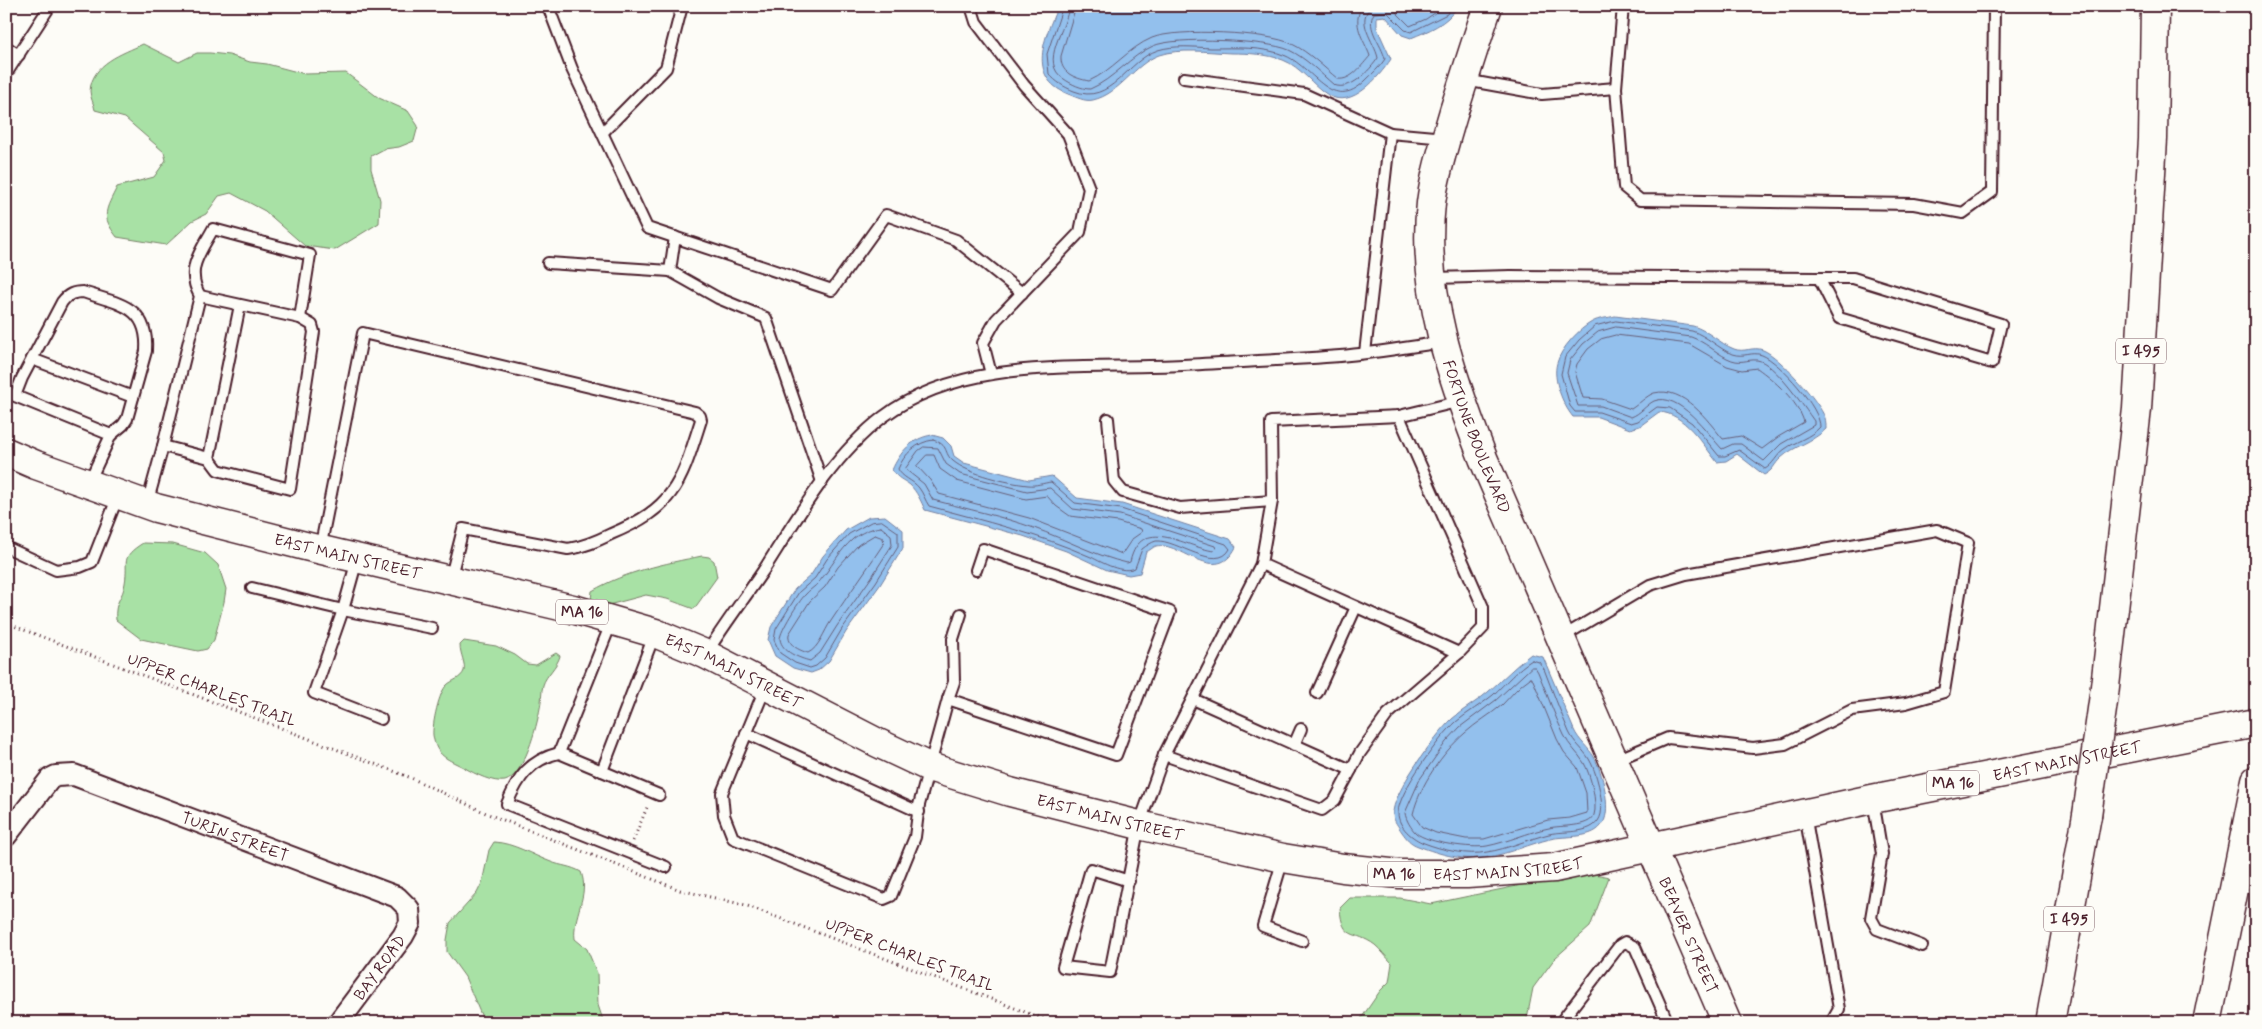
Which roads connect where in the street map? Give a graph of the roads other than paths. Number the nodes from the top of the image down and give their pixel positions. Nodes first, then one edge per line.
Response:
1 (50, 6) edge
2 (548, 6) edge
3 (682, 6) edge
4 (971, 6) edge
5 (1488, 6) edge
6 (1622, 6) edge
7 (1994, 6) edge
8 (2155, 6) edge
9 (6, 47) edge
10 (19, 55) junction
11 (6, 74) edge
12 (1184, 78) dead end
13 (1464, 79) junction
14 (1616, 88) junction
15 (603, 132) junction
16 (1390, 133) junction
17 (1446, 138) junction
18 (675, 237) junction
19 (548, 263) dead end
20 (670, 272) junction
21 (1432, 278) junction
22 (1819, 278) junction
23 (1022, 293) junction
24 (200, 296) junction
25 (240, 305) junction
26 (300, 318) junction
27 (1444, 342) junction
28 (1365, 352) junction
29 (32, 359) junction
30 (991, 374) junction
31 (133, 397) junction
32 (1462, 401) junction
33 (1399, 416) junction
34 (1108, 419) dead end
35 (110, 435) junction
36 (163, 446) junction
37 (6, 452) edge
38 (209, 458) junction
39 (822, 482) junction
40 (88, 484) junction
41 (118, 495) junction
42 (1272, 501) junction
43 (146, 505) junction
44 (6, 547) edge
45 (320, 550) junction
46 (358, 559) junction
47 (1261, 564) junction
48 (976, 570) dead end
49 (450, 581) junction
50 (252, 588) dead end
51 (1356, 606) junction
52 (343, 610) junction
53 (961, 614) dead end
54 (612, 620) junction
55 (432, 628) dead end
56 (655, 633) junction
57 (1560, 638) junction
58 (1459, 653) junction
59 (705, 654) junction
60 (766, 685) junction
61 (1317, 694) dead end
62 (948, 699) junction
63 (1193, 699) junction
64 (381, 719) dead end
65 (2256, 724) edge
66 (1301, 729) dead end
67 (746, 733) junction
68 (1294, 744) junction
69 (560, 753) junction
70 (1164, 755) junction
71 (1614, 762) junction
72 (929, 767) junction
73 (602, 770) junction
74 (1351, 770) junction
75 (2256, 780) edge
76 (656, 794) road end
77 (1872, 799) junction
78 (919, 812) junction
79 (1805, 814) junction
80 (1139, 824) junction
81 (6, 836) edge
82 (1651, 847) junction
83 (1283, 858) junction
84 (666, 866) dead end
85 (1129, 881) junction
86 (409, 908) joint
87 (1302, 941) dead end
88 (1922, 946) dead end
89 (338, 1023) edge
90 (1560, 1023) edge
91 (1668, 1023) edge
92 (1727, 1023) edge
93 (1831, 1023) edge
94 (2050, 1023) edge
95 (2207, 1023) edge

1 - 10 lane
2 - 15 lane
3 - 15 lane
4 - 23 lane
5 - 13 main road, FORTUNE BOULEVARD
6 - 14 lane
7 - 14 lane
8 - 94 main road, I 495, bridge
9 - 10 lane
10 - 11 lane
12 - 16 lane
13 - 14 lane
13 - 17 main road, FORTUNE BOULEVARD
15 - 18 lane
16 - 17 lane
16 - 28 lane
17 - 21 main road, FORTUNE BOULEVARD
18 - 20 lane
18 - 23 lane
19 - 20 lane
20 - 39 lane
21 - 22 lane
21 - 27 main road, FORTUNE BOULEVARD
22 - 22 lane
23 - 30 lane
24 - 25 lane
24 - 26 lane
24 - 36 lane
25 - 26 lane
25 - 38 lane
26 - 38 lane
27 - 28 lane
27 - 32 main road, FORTUNE BOULEVARD
28 - 30 lane
29 - 31 lane
29 - 31 lane
29 - 35 lane
30 - 39 lane
31 - 35 lane
32 - 33 lane
32 - 57 main road, FORTUNE BOULEVARD
33 - 42 lane
33 - 58 lane
34 - 42 lane
35 - 40 lane
36 - 38 lane
36 - 43 lane
37 - 40 main road, EAST MAIN STREET / MA 16
39 - 59 lane
40 - 41 main road, EAST MAIN STREET / MA 16
41 - 43 main road, EAST MAIN STREET / MA 16
41 - 44 lane
42 - 47 lane
43 - 45 main road, EAST MAIN STREET / MA 16
45 - 46 main road, EAST MAIN STREET / MA 16
45 - 49 lane
46 - 49 main road, EAST MAIN STREET / MA 16
46 - 52 lane
47 - 51 lane
47 - 63 lane
48 - 62 lane
49 - 54 main road, EAST MAIN STREET / MA 16
50 - 52 lane
51 - 58 lane
51 - 61 lane
52 - 55 lane
52 - 64 lane
53 - 62 lane
54 - 56 main road, EAST MAIN STREET / MA 16
54 - 69 lane
56 - 59 main road, EAST MAIN STREET / MA 16
56 - 73 lane
57 - 71 main road, FORTUNE BOULEVARD
57 - 71 lane
58 - 74 lane
59 - 60 main road, EAST MAIN STREET / MA 16
60 - 67 lane
60 - 72 main road, EAST MAIN STREET / MA 16
62 - 72 lane
63 - 68 lane
63 - 70 lane
65 - 77 main road, EAST MAIN STREET / MA 16
66 - 68 lane
67 - 78 lane
67 - 78 lane
68 - 74 lane
69 - 73 lane
69 - 84 lane
70 - 74 lane
70 - 80 lane
71 - 82 main road, FORTUNE BOULEVARD
72 - 78 lane
72 - 80 main road, EAST MAIN STREET / MA 16
73 - 76 lane
75 - 95 main road
77 - 79 main road, EAST MAIN STREET / MA 16
77 - 88 lane
79 - 82 main road, EAST MAIN STREET / MA 16
79 - 93 lane
80 - 83 main road, EAST MAIN STREET / MA 16
80 - 85 lane
81 - 86 street, TURIN STREET
82 - 83 main road, EAST MAIN STREET / MA 16
82 - 92 main road, BEAVER STREET
83 - 87 lane
85 - 85 lane
86 - 89 street, BAY ROAD
90 - 91 lane

